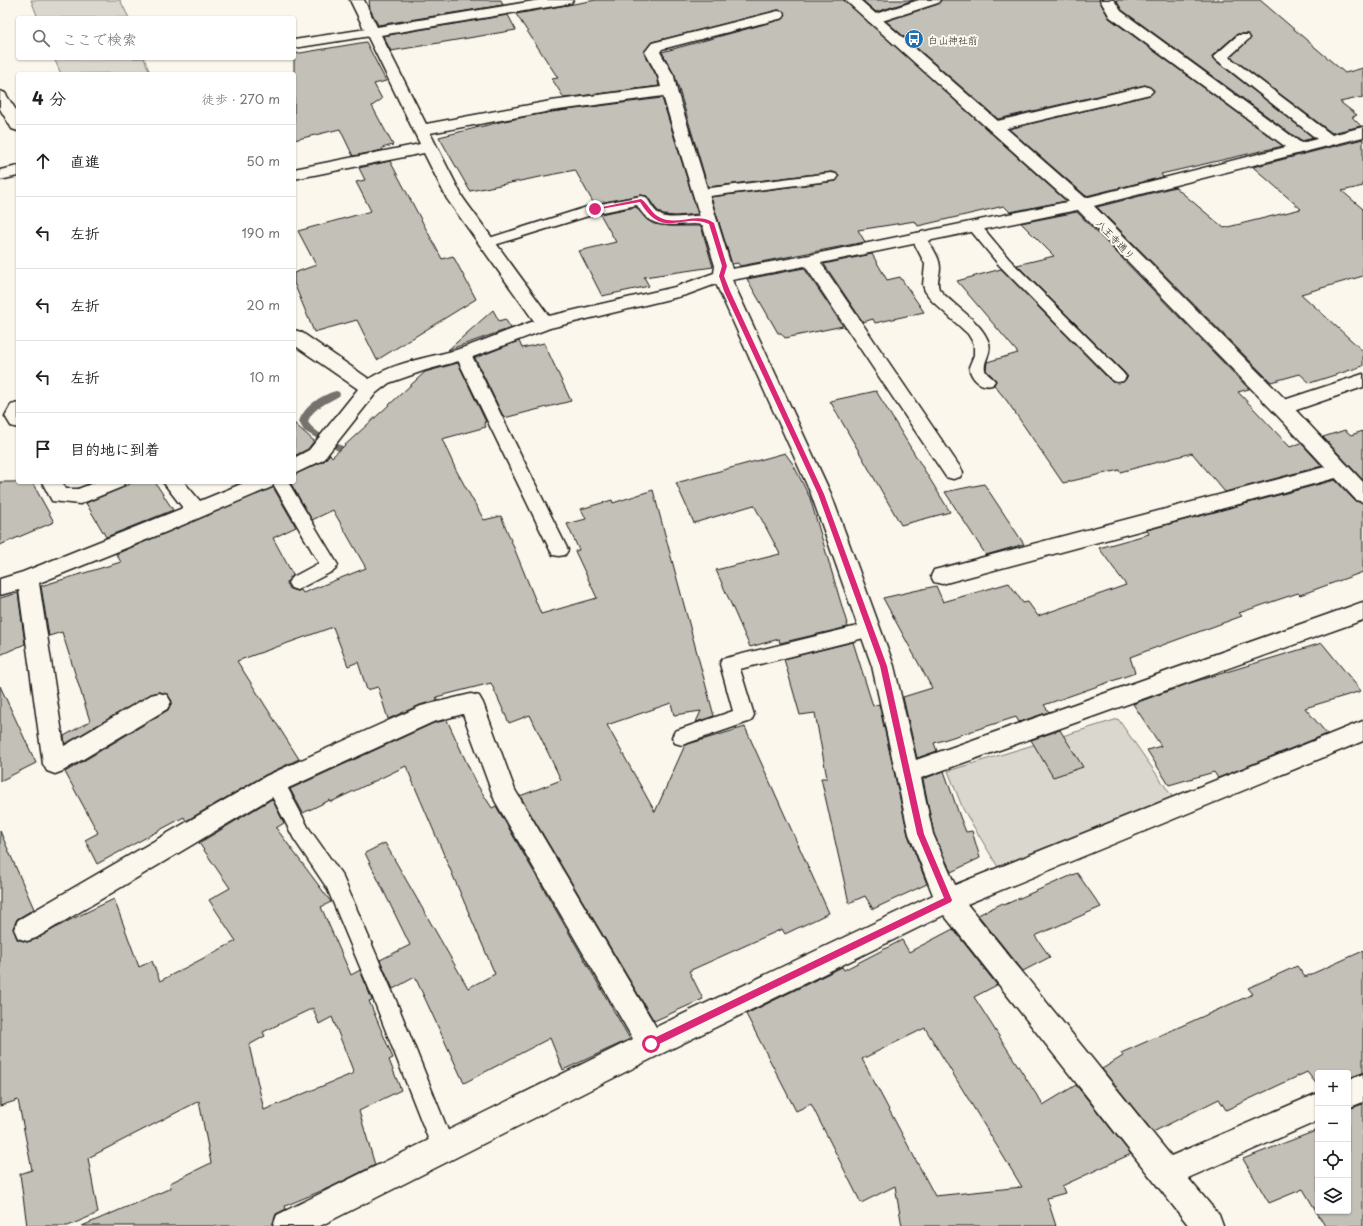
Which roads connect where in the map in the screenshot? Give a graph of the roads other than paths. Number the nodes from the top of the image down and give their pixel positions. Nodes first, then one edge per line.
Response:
1 (357, 0) edge
2 (566, 0) edge
3 (852, 0) edge
4 (933, 0) edge
5 (1107, 0) edge
6 (778, 15) dead end
7 (874, 19) junction
8 (373, 32) junction
9 (1243, 38) dead end
10 (296, 44) edge
11 (669, 91) junction
12 (1145, 91) dead end
13 (0, 96) edge
14 (16, 123) edge
15 (995, 126) junction
16 (421, 130) junction
17 (1363, 132) edge
18 (1330, 140) junction
19 (429, 147) junction
20 (1299, 148) junction
21 (16, 171) edge
22 (296, 174) edge
23 (0, 175) edge
24 (831, 177) dead end
25 (702, 193) junction
26 (1082, 204) junction
27 (711, 223) junction
28 (974, 226) junction
29 (918, 238) junction
30 (488, 243) junction
31 (810, 260) junction
32 (722, 276) junction
33 (544, 323) junction
34 (296, 337) edge
35 (463, 354) junction
36 (1118, 377) dead end
37 (1363, 380) edge
38 (987, 381) dead end
39 (369, 388) junction
40 (1282, 408) junction
41 (296, 466) edge
42 (1340, 470) junction
43 (953, 472) dead end
44 (53, 484) edge
45 (110, 484) edge
46 (175, 484) edge
47 (260, 484) edge
48 (281, 484) edge
49 (1363, 495) edge
50 (197, 511) junction
51 (559, 550) dead end
52 (942, 576) dead end
53 (28, 579) junction
54 (297, 583) dead end
55 (0, 587) edge
56 (1363, 611) edge
57 (870, 630) junction
58 (159, 702) dead end
59 (1363, 731) edge
60 (682, 736) dead end
61 (907, 773) junction
62 (275, 783) junction
63 (948, 900) junction
64 (27, 929) dead end
65 (651, 1044) junction
66 (1363, 1088) edge
67 (1351, 1093) edge
68 (1315, 1108) edge
69 (443, 1148) junction
70 (1166, 1173) junction
71 (288, 1226) edge
72 (1208, 1226) edge

1 - 8 street
2 - 8 street
3 - 7 street, 八王寺通り
4 - 7 street
5 - 20 street
6 - 11 street
7 - 15 street, 八王寺通り
8 - 10 lane
8 - 16 street
9 - 18 street
11 - 16 street
11 - 25 street
12 - 15 street
13 - 14 street
15 - 26 street, 八王寺通り
16 - 19 street
17 - 18 street
18 - 20 street
19 - 22 street
19 - 30 street
20 - 26 street
21 - 23 street
24 - 25 lane
25 - 27 street
26 - 28 street
26 - 40 street, 八王寺通り
27 - 30 lane
27 - 32 street
28 - 29 street
28 - 36 lane
29 - 31 street
29 - 38 lane
30 - 33 street
31 - 32 street
31 - 43 street
32 - 33 street
32 - 57 street
33 - 35 street
34 - 39 street
35 - 39 street
35 - 51 lane
37 - 40 street
39 - 41 street
40 - 42 street, 八王寺通り
42 - 49 street, 八王寺通り
42 - 52 street
44 - 45 street
46 - 50 street
47 - 50 street
48 - 54 lane
50 - 53 street
53 - 55 street
53 - 58 street
56 - 61 street
57 - 60 lane
57 - 61 street
59 - 63 street
61 - 63 street
62 - 64 street
62 - 65 street
62 - 69 lane
63 - 65 street
63 - 70 street
65 - 69 street
66 - 67 street
68 - 70 street
69 - 71 street
70 - 72 street

